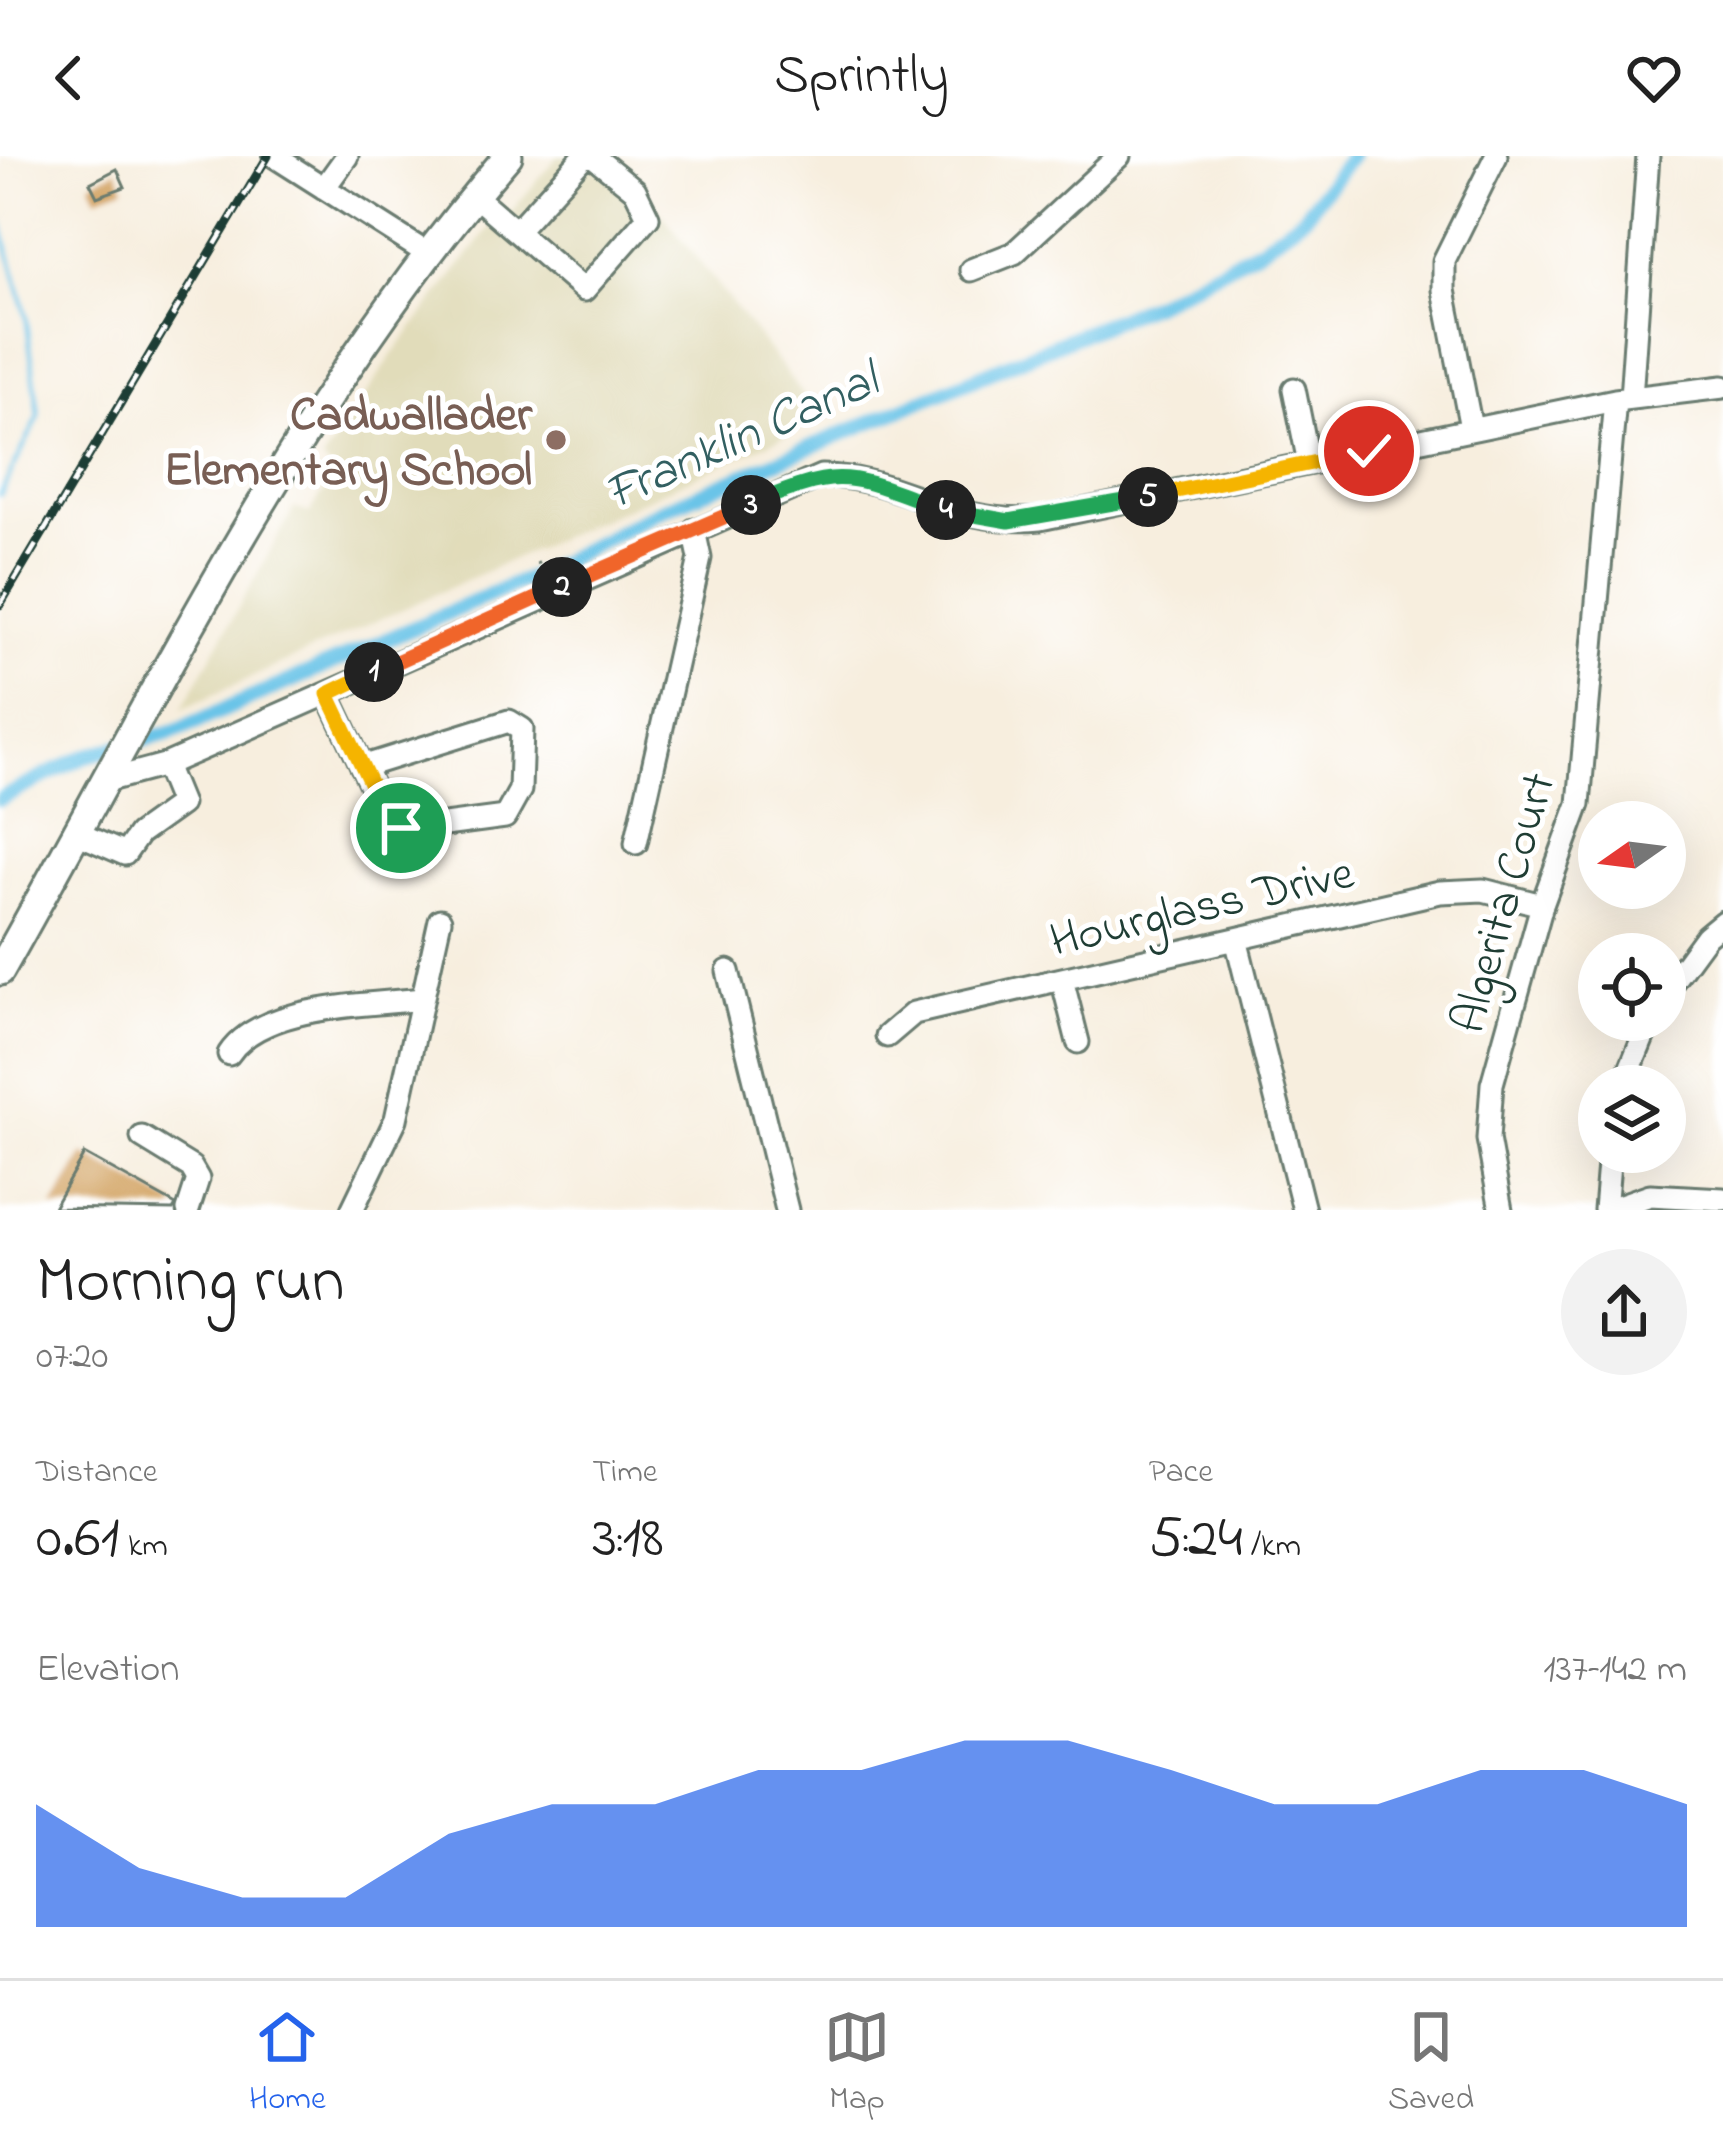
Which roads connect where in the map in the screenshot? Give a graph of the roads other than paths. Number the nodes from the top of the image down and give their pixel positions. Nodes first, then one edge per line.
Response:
1 (274, 156) edge
2 (347, 156) edge
3 (508, 156) edge
4 (584, 156) edge
5 (593, 156) edge
6 (1119, 156) edge
7 (1496, 156) edge
8 (1648, 156) edge
9 (297, 162) edge
10 (324, 188) junction
11 (475, 196) junction
12 (516, 231) junction
13 (428, 254) junction
14 (971, 271) dead end
15 (1723, 387) edge
16 (1294, 389) dead end
17 (1623, 399) junction
18 (1471, 428) junction
19 (1309, 463) junction
20 (694, 530) junction
21 (328, 694) junction
22 (165, 765) junction
23 (362, 767) junction
24 (111, 774) junction
25 (79, 834) junction
26 (637, 843) dead end
27 (1542, 905) junction
28 (440, 920) dead end
29 (1723, 922) edge
30 (1236, 940) junction
31 (1686, 963) edge
32 (0, 971) edge
33 (728, 971) dead end
34 (1062, 980) junction
35 (421, 999) junction
36 (887, 1036) dead end
37 (1078, 1042) dead end
38 (229, 1054) dead end
39 (142, 1137) dead end
40 (1609, 1173) edge
41 (1723, 1199) edge
42 (188, 1210) edge
43 (352, 1210) edge
44 (787, 1210) edge
45 (1304, 1210) edge
46 (1501, 1210) edge
47 (1606, 1210) edge

1 - 9 street
2 - 10 street
3 - 11 main road
4 - 12 street
5 - 12 street
6 - 14 street
7 - 18 street
8 - 17 street, Algerita Court
9 - 10 street
10 - 13 street
11 - 12 street
11 - 13 main road
13 - 24 main road
15 - 17 street
16 - 19 street
17 - 18 street
17 - 27 street, Algerita Court
18 - 19 street
19 - 20 street
20 - 21 street
20 - 26 street
21 - 22 street
21 - 23 street
22 - 24 street
22 - 25 street
23 - 23 street
24 - 25 main road
25 - 32 main road
27 - 30 street, Hourglass Drive
27 - 46 street, Algerita Court
28 - 35 street
29 - 31 street
30 - 34 street, Hourglass Drive
30 - 45 street
33 - 44 street
34 - 36 street, Hourglass Drive
34 - 37 street
35 - 38 street
35 - 43 street
39 - 42 street
40 - 47 street
41 - 47 street

